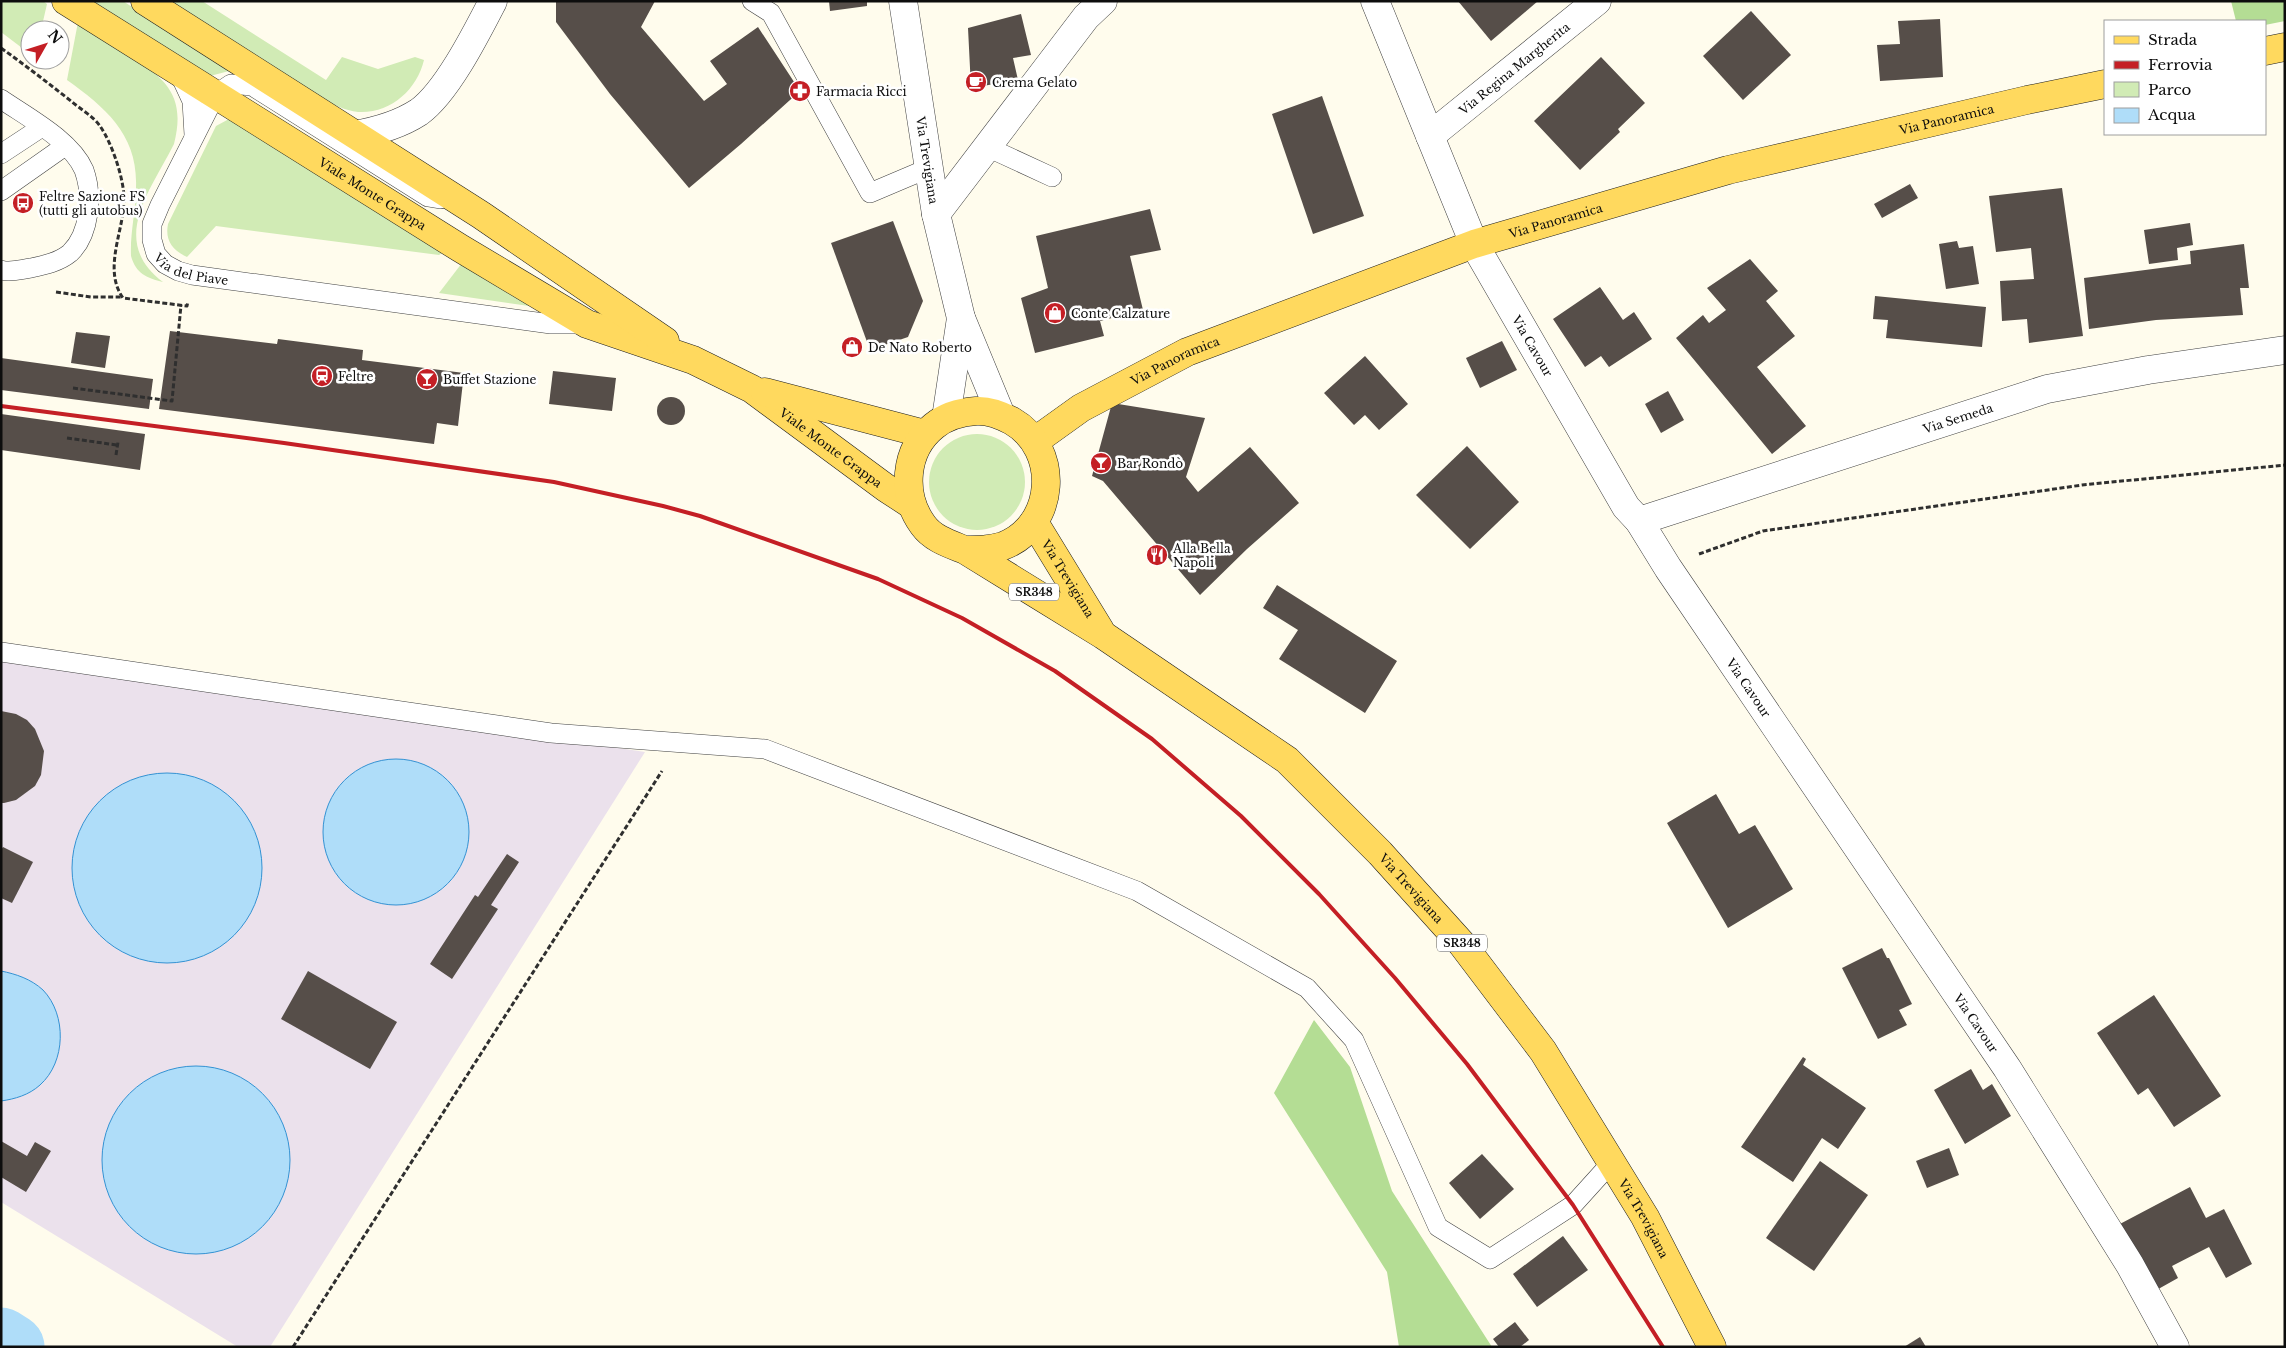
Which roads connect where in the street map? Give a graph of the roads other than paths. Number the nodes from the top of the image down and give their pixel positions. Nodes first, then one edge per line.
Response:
1 (66, 1) edge
2 (146, 1) edge
3 (493, 1) edge
4 (752, 1) edge
5 (903, 1) edge
6 (1375, 1) edge
7 (1597, 1) edge
8 (1095, 9) edge
9 (2285, 47) edge
10 (2266, 51) edge
11 (177, 70) junction
12 (2104, 84) edge
13 (216, 94) junction
14 (1, 99) edge
15 (17, 110) junction
16 (1, 121) edge
17 (42, 127) junction
18 (354, 134) junction
19 (194, 136) junction
20 (1430, 136) junction
21 (66, 146) junction
22 (987, 147) junction
23 (1, 154) edge
24 (928, 168) junction
25 (1052, 176) dead end
26 (1, 191) edge
27 (456, 199) junction
28 (936, 214) junction
29 (1474, 244) junction
30 (1, 270) edge
31 (961, 318) junction
32 (587, 324) junction
33 (2285, 350) edge
34 (693, 360) junction
35 (752, 389) junction
36 (1001, 414) junction
37 (935, 426) junction
38 (1035, 441) junction
39 (912, 505) junction
40 (1639, 521) junction
41 (1034, 522) junction
42 (966, 550) junction
43 (1103, 635) junction
44 (1, 652) edge
45 (1611, 1163) junction
46 (1712, 1347) edge
47 (2175, 1347) edge

1 - 11 main road, Viale Monte Grappa
2 - 18 main road, Viale Monte Grappa
3 - 18 street
4 - 24 lane
5 - 24 street, Via Trevigiana
6 - 20 street, Via Cavour
7 - 20 street, Via Regina Margherita
8 - 22 street
9 - 10 main road
11 - 13 main road, Viale Monte Grappa
11 - 19 lane
12 - 29 main road, Via Panoramica
13 - 19 lane, Via del Piave
13 - 27 lane
13 - 32 main road, Viale Monte Grappa
14 - 15 lane
15 - 16 lane
15 - 17 lane
17 - 21 lane
17 - 23 lane
18 - 27 main road, Viale Monte Grappa
19 - 32 lane, Via del Piave
20 - 29 street, Via Cavour
21 - 26 lane
21 - 30 lane
22 - 25 lane
22 - 28 street
24 - 28 street, Via Trevigiana
27 - 34 main road, Viale Monte Grappa
28 - 31 street, Via Trevigiana
29 - 38 main road, Via Panoramica
29 - 40 street, Via Cavour
31 - 36 street, Via Trevigiana
31 - 37 street, Via Trevigiana
32 - 34 main road, Viale Monte Grappa
33 - 40 street, Via Semeda
34 - 35 main road, Viale Monte Grappa
35 - 37 main road, Viale Monte Grappa
35 - 39 main road, Viale Monte Grappa
36 - 37 main road, Via Trevigiana
36 - 38 main road, Via Trevigiana
37 - 39 main road, Via Trevigiana
38 - 41 main road, Via Trevigiana
39 - 42 main road, Via Trevigiana
40 - 47 street, Via Cavour
41 - 42 main road, Via Trevigiana
41 - 43 main road, Via Trevigiana / SR348
42 - 43 main road, Via Trevigiana / SR348
43 - 45 main road, Via Trevigiana / SR348
44 - 45 lane
45 - 46 main road, Via Trevigiana / SR348

